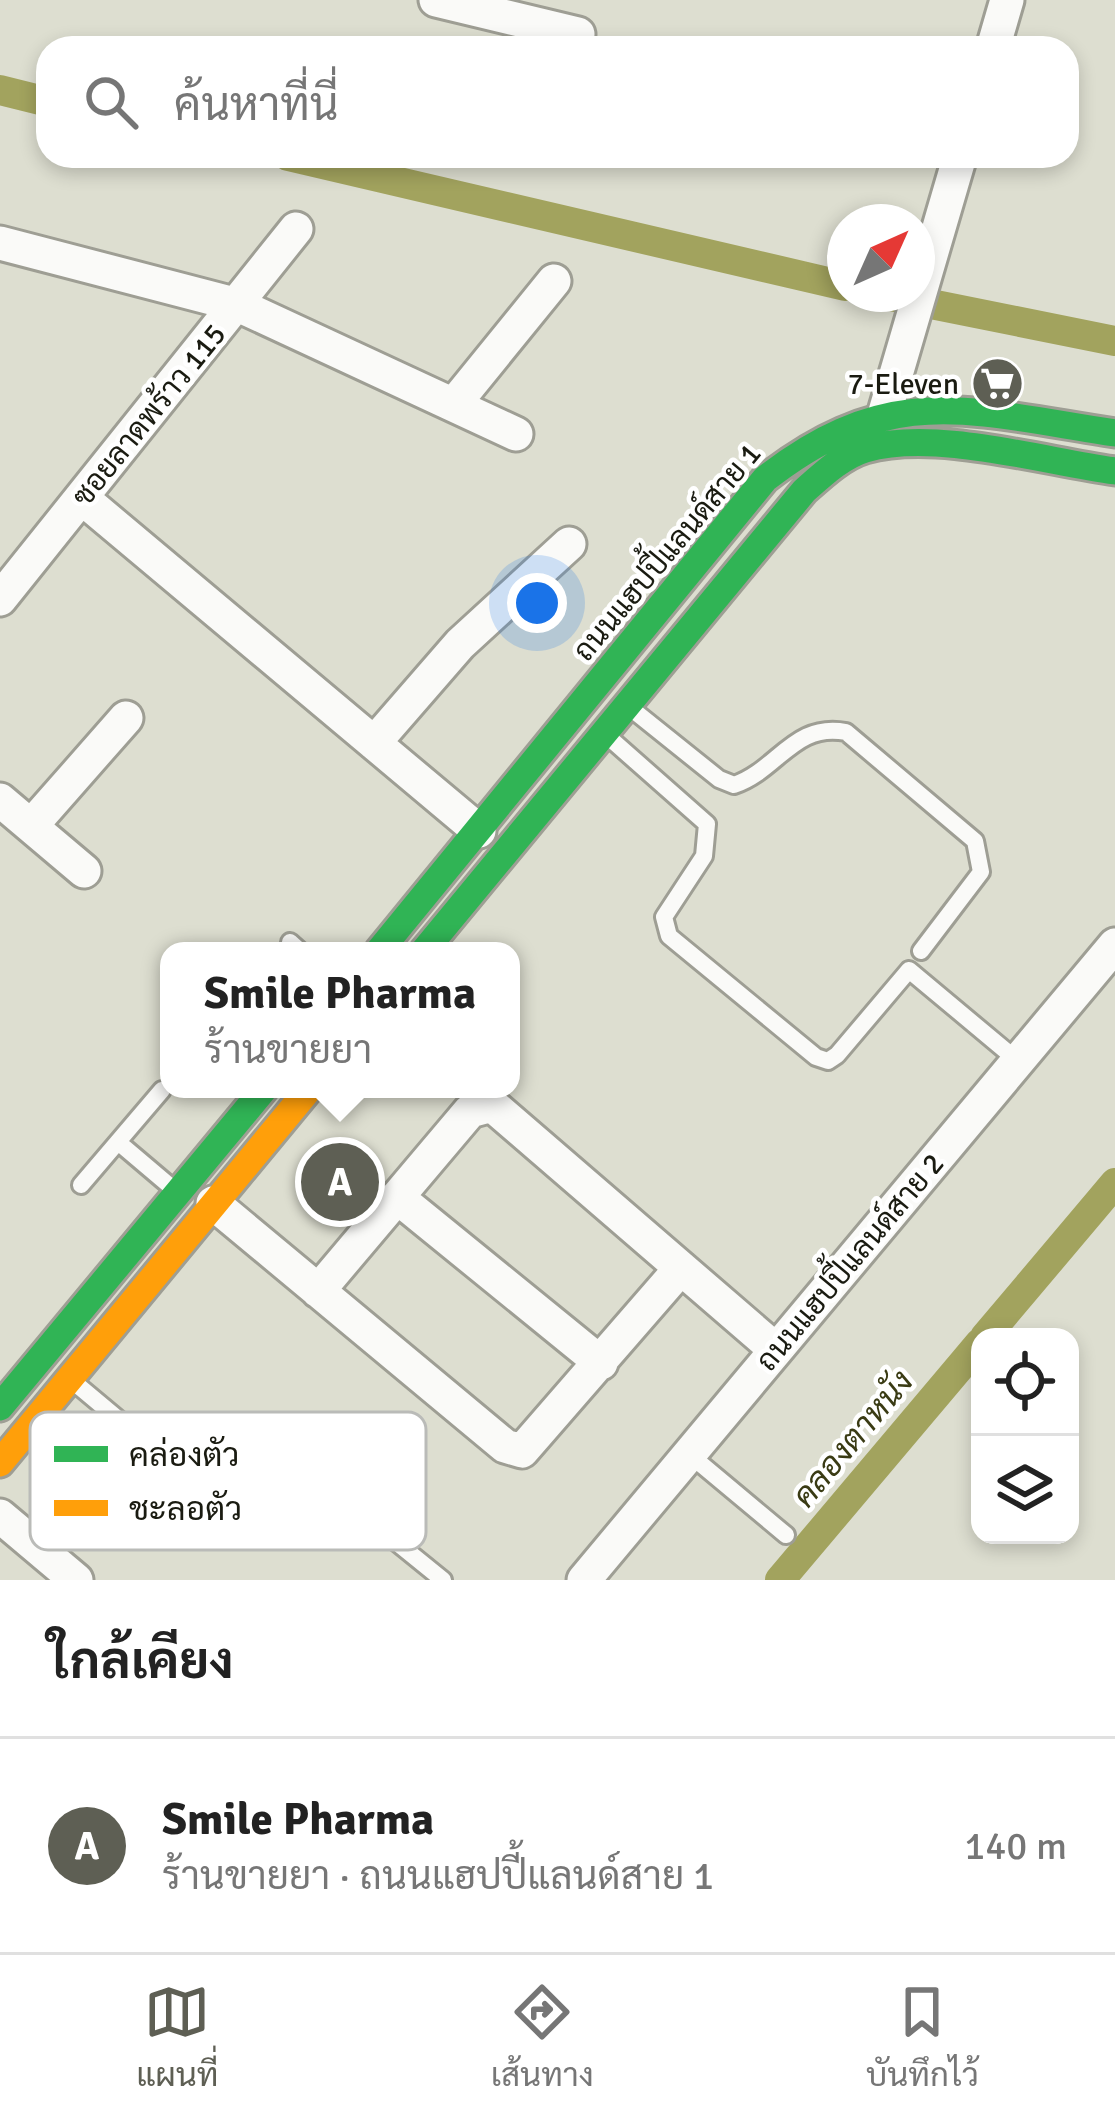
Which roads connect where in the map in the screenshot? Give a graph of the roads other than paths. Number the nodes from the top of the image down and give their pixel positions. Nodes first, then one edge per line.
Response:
1 (436, 0) edge
2 (1007, 0) edge
3 (578, 34) dead end
4 (996, 36) edge
5 (956, 168) edge
6 (296, 229) dead end
7 (0, 242) edge
8 (554, 281) dead end
9 (238, 305) junction
10 (455, 403) junction
11 (885, 412) junction
12 (516, 434) dead end
13 (1115, 434) edge
14 (880, 448) junction
15 (1115, 472) edge
16 (82, 498) junction
17 (569, 544) dead end
18 (0, 599) edge
19 (627, 706) junction
20 (126, 718) dead end
21 (604, 734) junction
22 (374, 743) junction
23 (0, 800) edge
24 (31, 826) junction
25 (479, 831) junction
26 (84, 871) dead end
27 (387, 942) edge
28 (431, 942) edge
29 (1115, 945) edge
30 (921, 951) dead end
31 (1018, 1061) junction
32 (160, 1092) edge
33 (258, 1098) edge
34 (294, 1098) edge
35 (118, 1142) junction
36 (82, 1185) dead end
37 (193, 1192) junction
38 (397, 1197) junction
39 (681, 1268) junction
40 (318, 1292) junction
41 (776, 1349) junction
42 (601, 1364) junction
43 (69, 1378) junction
44 (0, 1407) edge
45 (41, 1412) edge
46 (110, 1412) edge
47 (30, 1425) edge
48 (689, 1454) junction
49 (0, 1462) edge
50 (0, 1516) edge
51 (786, 1535) dead end
52 (30, 1541) edge
53 (40, 1550) edge
54 (406, 1550) edge
55 (76, 1580) edge
56 (443, 1580) edge
57 (584, 1580) edge

1 - 3 street
2 - 4 street
5 - 11 street
6 - 9 street, ซอยลาดพร้าว 115
7 - 9 street
8 - 10 street
9 - 10 street
9 - 16 street, ซอยลาดพร้าว 115
10 - 12 street
11 - 13 street, ถนนแฮปปี้แลนด์สาย 1
11 - 14 street
11 - 25 street, ถนนแฮปปี้แลนด์สาย 1
14 - 15 street
14 - 19 street
16 - 18 street, ซอยลาดพร้าว 115
16 - 22 street
17 - 22 street
19 - 21 street
19 - 30 lane
20 - 24 street
21 - 28 street
21 - 31 lane
22 - 25 street
23 - 24 street
24 - 26 street
25 - 27 street, ถนนแฮปปี้แลนด์สาย 1
29 - 31 street, ถนนแฮปปี้แลนด์สาย 2
31 - 41 street, ถนนแฮปปี้แลนด์สาย 2
32 - 35 lane
33 - 37 street
34 - 37 street
35 - 36 lane
35 - 37 lane
37 - 40 street
37 - 43 street
37 - 44 street
38 - 39 street
38 - 40 street
38 - 42 street
39 - 41 street
39 - 42 street
40 - 42 street
41 - 48 street, ถนนแฮปปี้แลนด์สาย 2
43 - 45 street
43 - 46 lane
47 - 49 street
48 - 51 lane
48 - 57 street, ถนนแฮปปี้แลนด์สาย 2
50 - 52 street
53 - 55 street
54 - 56 lane

